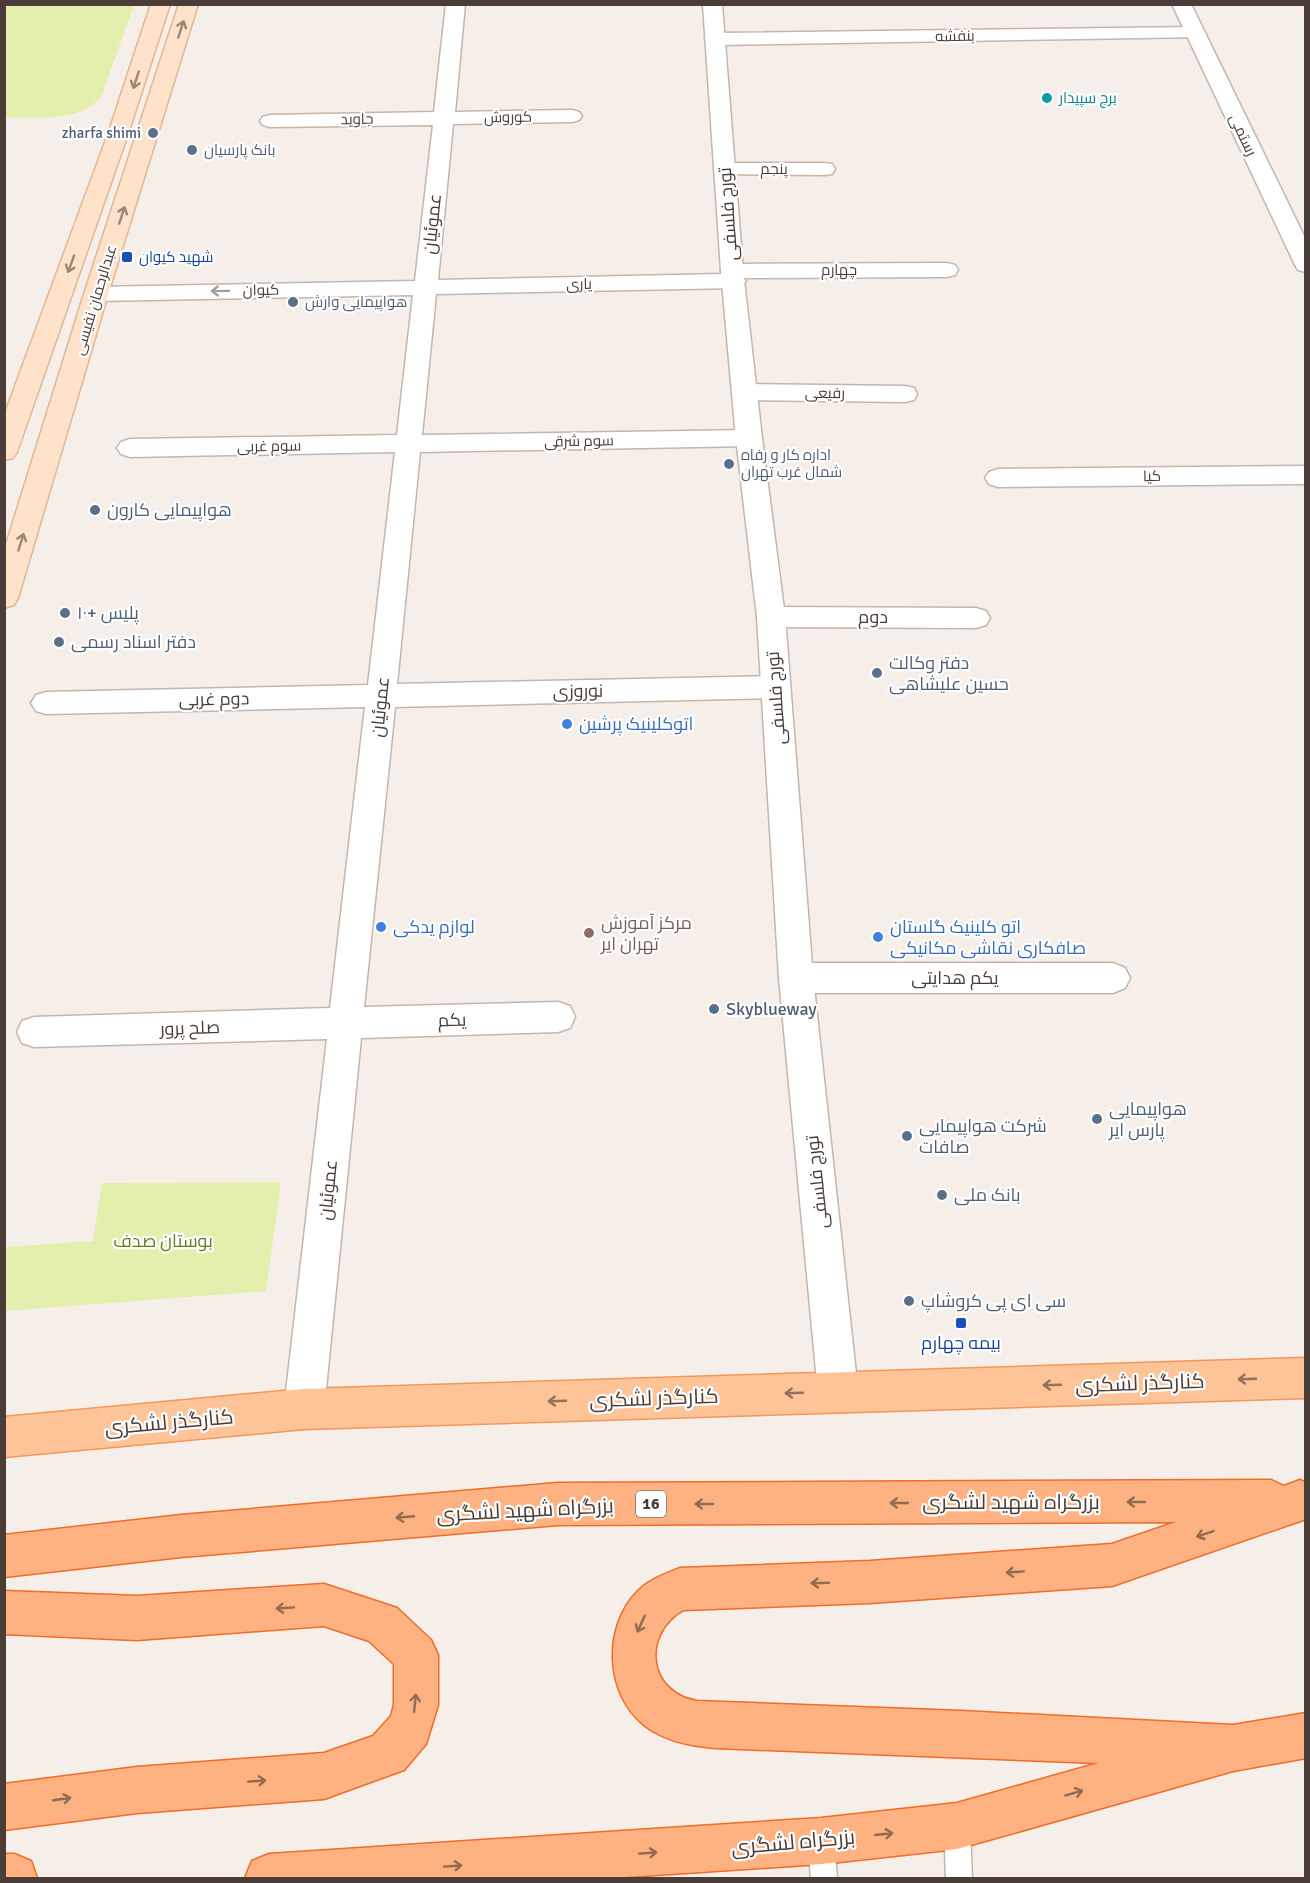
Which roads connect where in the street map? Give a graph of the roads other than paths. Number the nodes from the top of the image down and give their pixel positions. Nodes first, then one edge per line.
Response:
1 (160, 4) edge
2 (189, 4) edge
3 (456, 4) edge
4 (712, 4) edge
5 (1181, 4) edge
6 (1195, 33) junction
7 (714, 39) junction
8 (572, 116) dead end
9 (444, 117) junction
10 (270, 121) dead end
11 (725, 169) junction
12 (824, 169) dead end
13 (1305, 265) edge
14 (947, 270) dead end
15 (733, 276) junction
16 (425, 287) junction
17 (96, 294) junction
18 (745, 392) junction
19 (905, 394) dead end
20 (748, 438) junction
21 (409, 443) junction
22 (130, 448) dead end
23 (4, 452) edge
24 (1305, 475) edge
25 (998, 478) dead end
26 (4, 598) edge
27 (771, 617) junction
28 (976, 618) dead end
29 (775, 687) junction
30 (381, 696) junction
31 (46, 703) dead end
32 (796, 978) junction
33 (1113, 978) dead end
34 (558, 1017) dead end
35 (346, 1024) junction
36 (34, 1032) dead end
37 (1305, 1378) edge
38 (838, 1392) junction
39 (304, 1409) junction
40 (4, 1437) edge
41 (1303, 1501) edge
42 (4, 1556) edge
43 (4, 1612) edge
44 (1305, 1735) edge
45 (1233, 1748) junction
46 (4, 1807) edge
47 (957, 1826) junction
48 (823, 1860) edge
49 (4, 1878) edge
50 (14, 1878) edge
51 (269, 1878) edge
52 (959, 1878) edge

1 -> 23 main road, عبدالرحمان نفیسی
17 -> 2 main road, عبدالرحمان نفیسی
3 - 9 street, عموئیان
4 - 7 street, تورج فلسفی
5 - 6 street, رستمی
6 - 7 street, بنفشه
6 - 13 street, رستمی
7 - 11 street, تورج فلسفی
8 - 9 street, کوروش
9 - 10 street, جاوید
9 - 16 street, عموئیان
11 - 12 street, پنجم
11 - 15 street, تورج فلسفی
14 - 15 street, چهارم
15 - 16 street, یاری
15 - 18 street, تورج فلسفی
16 -> 17 street, کیوان
16 - 21 street, عموئیان
26 -> 17 main road, عبدالرحمان نفیسی
18 - 19 street, رفیعی
18 - 20 street, تورج فلسفی
20 - 21 street, سوم شرقی
20 - 27 street, تورج فلسفی
21 - 22 street, سوم غربی
21 - 30 street, عموئیان
24 - 25 street, کیا
27 - 28 street, دوم
27 - 29 street, تورج فلسفی
29 - 30 street, نوروزی
29 - 32 street, تورج فلسفی
30 - 31 street, دوم غربی
30 - 35 street, عموئیان
32 - 33 street, یکم هدایتی
32 - 38 street, تورج فلسفی
34 - 35 street, یکم
35 - 36 street, صلح پرور
35 - 39 street, عموئیان
37 -> 38 main road, کنارگذر لشکری
38 -> 39 main road, کنارگذر لشکری
39 - 40 main road, کنارگذر لشکری
41 -> 42 highway, بزرگراه شهید لشگری / 16
41 -> 45 highway
46 -> 43 highway
44 - 45 highway, بزرگراه لشگری
47 -> 45 highway, بزرگراه لشگری
48 -> 47 highway, بزرگراه لشگری
47 - 52 lane
51 -> 48 highway, بزرگراه لشگری
49 - 50 highway

